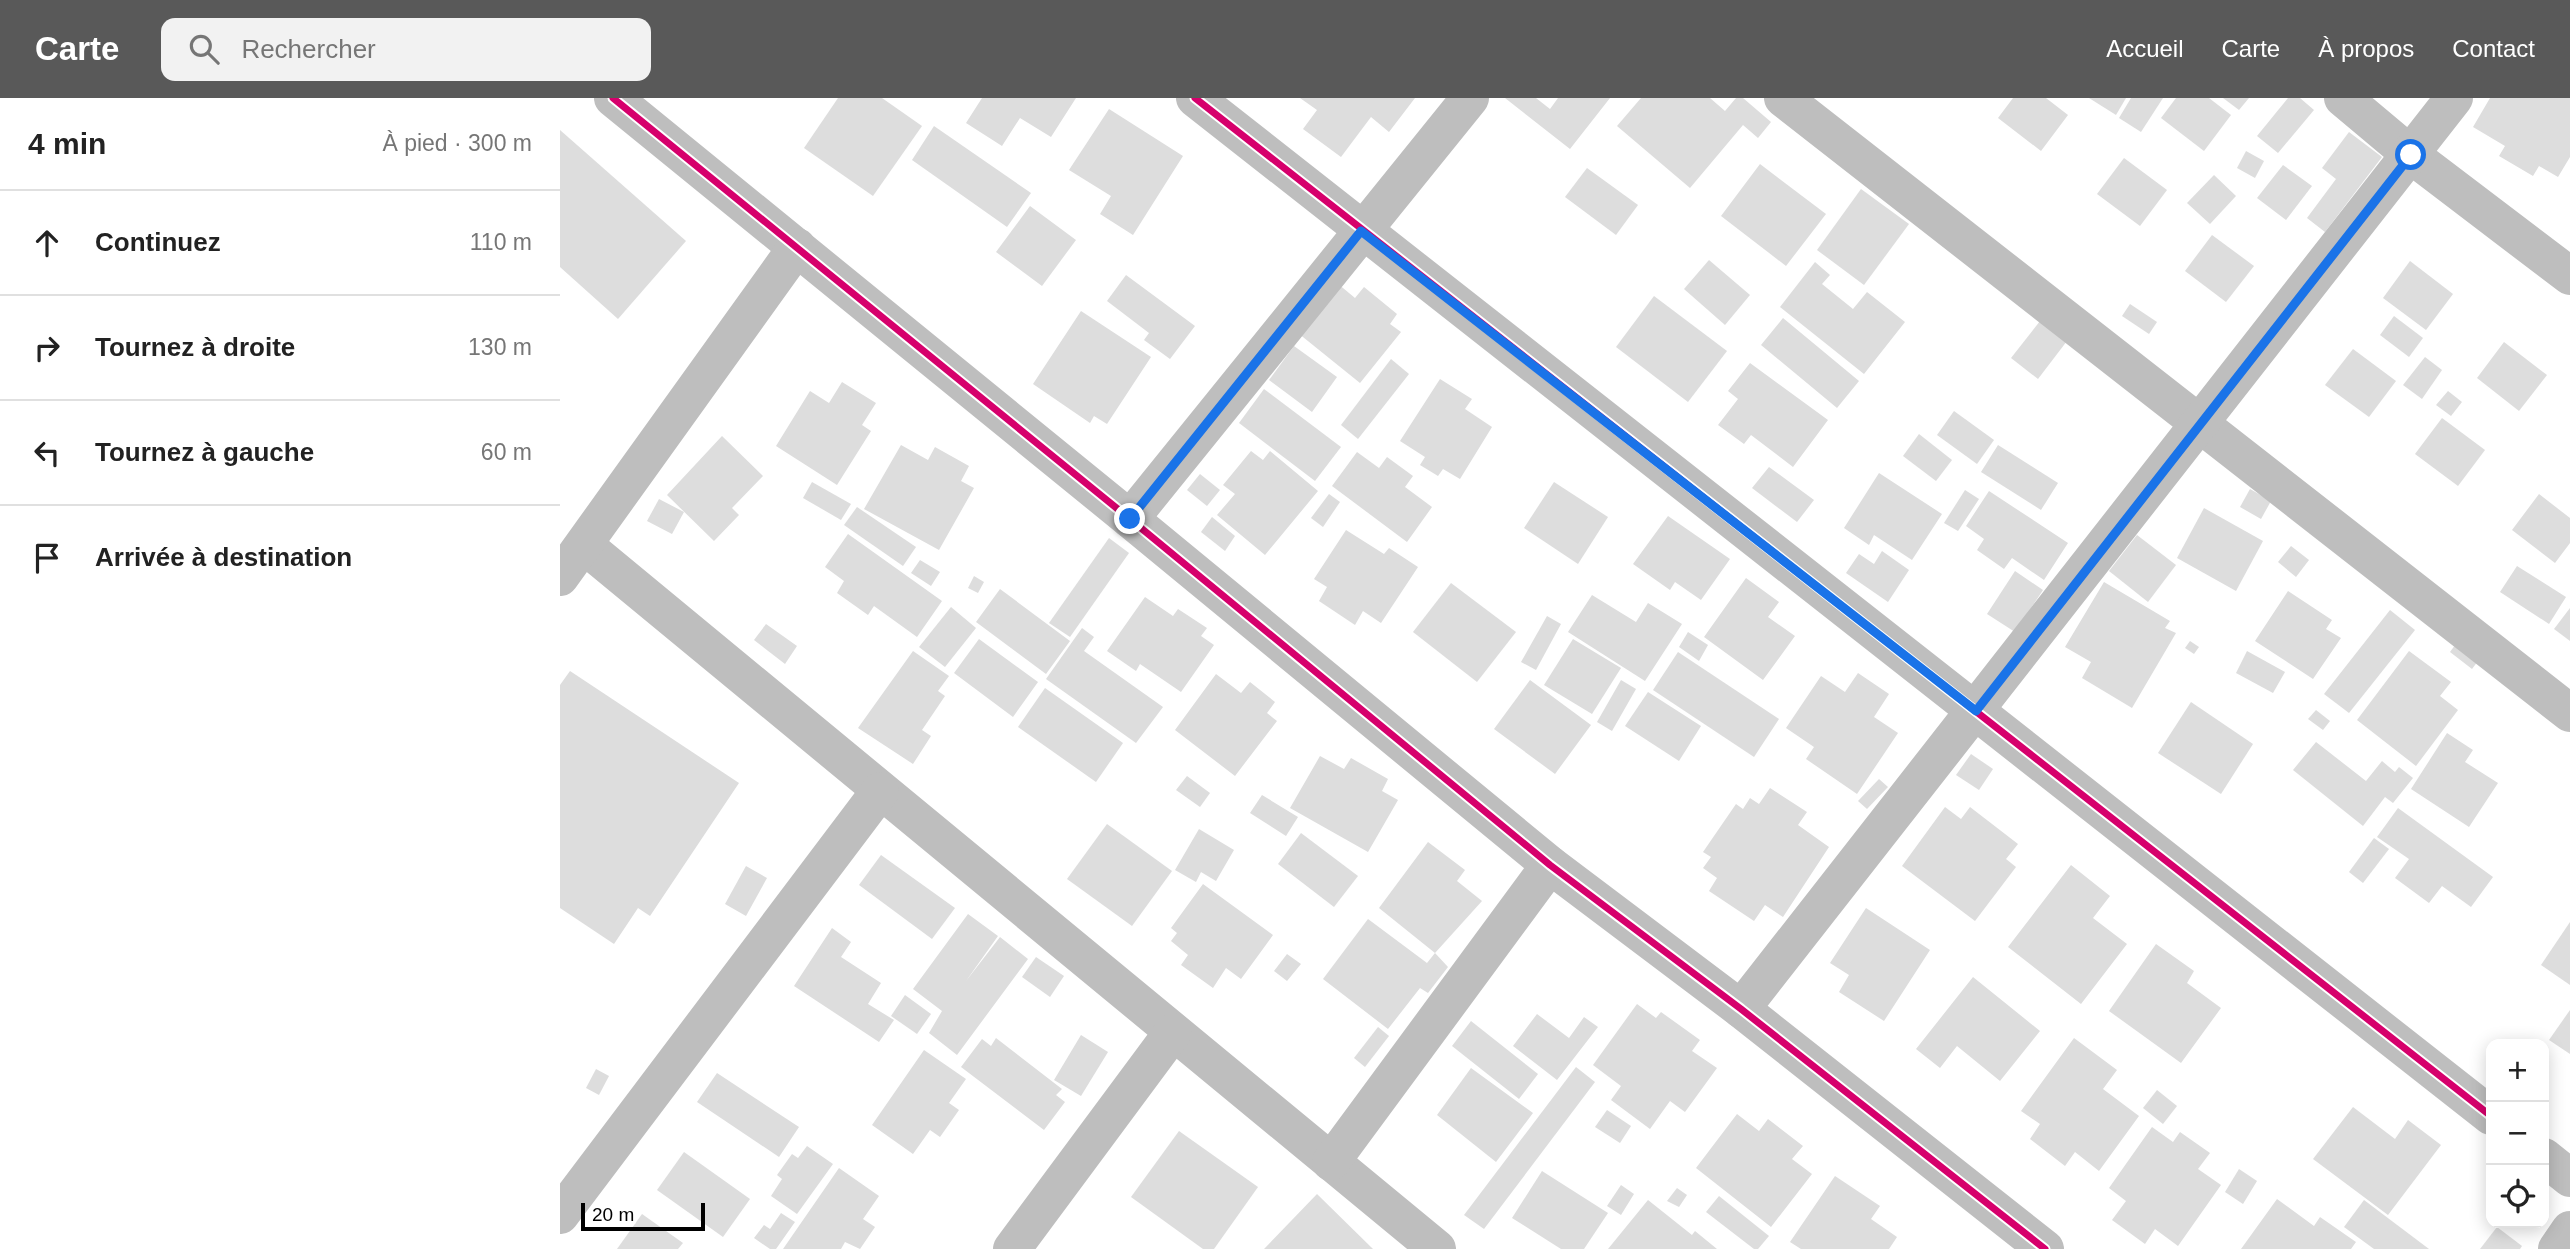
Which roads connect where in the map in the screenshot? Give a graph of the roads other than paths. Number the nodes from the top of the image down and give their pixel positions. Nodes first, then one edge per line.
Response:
1 (613, 98) edge
2 (1195, 98) edge
3 (1470, 98) edge
4 (1783, 98) edge
5 (2343, 98) edge
6 (2454, 98) edge
7 (2411, 155) junction
8 (1361, 231) junction
9 (797, 247) junction
10 (2570, 276) edge
11 (2200, 425) junction
12 (1130, 519) junction
13 (584, 545) junction
14 (560, 577) edge
15 (1976, 711) junction
16 (2570, 713) edge
17 (880, 792) junction
18 (1550, 865) junction
19 (1741, 1009) junction
20 (1173, 1032) junction
21 (2486, 1112) edge
22 (2549, 1161) edge
23 (1331, 1162) junction
24 (2570, 1178) edge
25 (560, 1215) edge
26 (2570, 1230) edge
27 (1012, 1249) edge
28 (1437, 1249) edge
29 (2045, 1249) edge
30 (2557, 1249) edge

1 - 9 street
2 - 8 street
3 - 8 street
4 - 11 street
5 - 7 street
6 - 7 street
7 - 10 street
7 - 11 street
8 - 12 street
8 - 15 street
9 - 12 street
9 - 13 street
11 - 15 street
11 - 16 street
12 - 18 street
13 - 14 street
13 - 17 street
15 - 19 street
15 - 21 street
17 - 20 street
17 - 25 street
18 - 19 street
18 - 23 street
19 - 29 street
20 - 23 street
20 - 27 street
22 - 24 street
23 - 28 street
26 - 30 street

